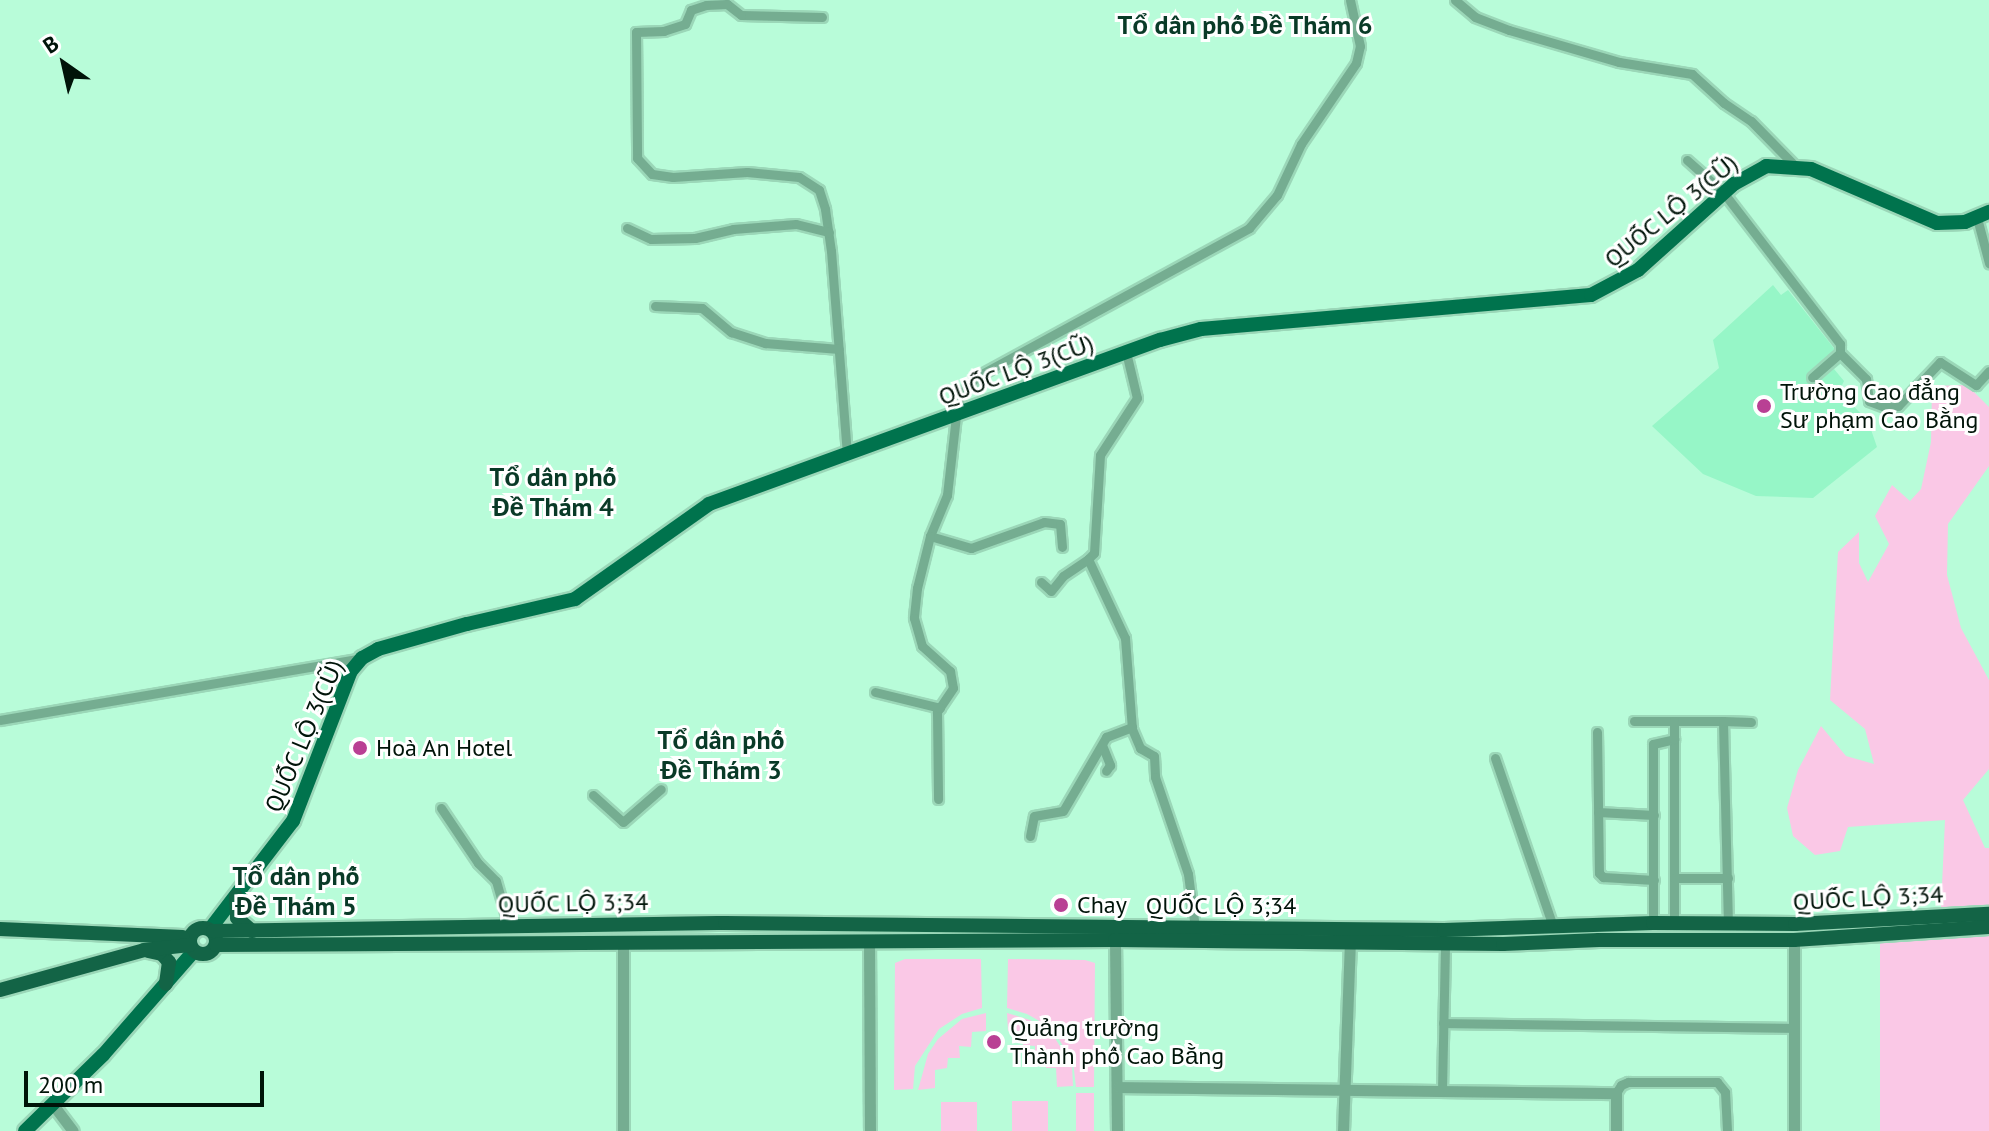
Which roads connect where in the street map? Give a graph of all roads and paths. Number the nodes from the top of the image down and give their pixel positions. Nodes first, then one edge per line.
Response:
1 (1350, 0) edge
2 (1455, 0) edge
3 (822, 17) dead end
4 (1687, 160) dead end
5 (1795, 166) junction
6 (1723, 192) junction
7 (1983, 215) edge
8 (627, 228) dead end
9 (829, 232) junction
10 (1989, 263) edge
11 (655, 306) dead end
12 (839, 349) junction
13 (1126, 352) junction
14 (1840, 353) junction
15 (1989, 371) edge
16 (1812, 377) dead end
17 (959, 414) junction
18 (847, 455) junction
19 (930, 536) junction
20 (1062, 547) dead end
21 (1088, 559) junction
22 (1041, 582) dead end
23 (362, 658) junction
24 (875, 692) dead end
25 (940, 708) junction
26 (0, 720) edge
27 (1634, 721) dead end
28 (1674, 721) junction
29 (1723, 721) junction
30 (1751, 722) dead end
31 (1132, 727) junction
32 (1597, 732) dead end
33 (1674, 739) junction
34 (1102, 745) junction
35 (1495, 758) dead end
36 (1106, 771) dead end
37 (661, 789) dead end
38 (593, 795) dead end
39 (1675, 798) junction
40 (938, 799) dead end
41 (1653, 800) junction
42 (441, 808) dead end
43 (1598, 812) junction
44 (1654, 815) junction
45 (1675, 828) junction
46 (1654, 829) junction
47 (1030, 836) dead end
48 (1674, 878) junction
49 (1728, 878) junction
50 (1654, 880) junction
51 (236, 896) junction
52 (1989, 914) edge
53 (721, 923) junction
54 (1653, 923) junction
55 (1674, 923) junction
56 (1795, 924) junction
57 (1728, 925) junction
58 (509, 926) junction
59 (1553, 926) junction
60 (1989, 927) edge
61 (1195, 928) junction
62 (1366, 928) junction
63 (0, 929) edge
64 (253, 931) junction
65 (869, 933) junction
66 (1115, 934) junction
67 (213, 935) junction
68 (722, 940) junction
69 (1794, 940) junction
70 (623, 941) junction
71 (1554, 942) junction
72 (1350, 944) junction
73 (1445, 944) junction
74 (191, 945) junction
75 (144, 950) junction
76 (166, 984) junction
77 (0, 990) edge
78 (1443, 1023) junction
79 (1794, 1028) junction
80 (1119, 1087) junction
81 (1343, 1089) junction
82 (1442, 1090) junction
83 (1616, 1093) junction
84 (54, 1106) junction
85 (25, 1131) edge
86 (73, 1131) edge
87 (623, 1131) edge
88 (870, 1131) edge
89 (1117, 1131) edge
90 (1343, 1131) edge
91 (1616, 1131) edge
92 (1727, 1131) edge
93 (1794, 1131) edge

1 - 17 street
2 - 5 street
3 - 9 street
4 - 6 street
5 - 6 main road, QUỐC LỘ 3(CŨ)
5 - 7 main road, QUỐC LỘ 3(CŨ)
6 - 13 main road, QUỐC LỘ 3(CŨ)
6 - 14 street
7 - 10 street
8 - 9 street
9 - 12 street
11 - 12 street
12 - 18 street
13 - 17 main road, QUỐC LỘ 3(CŨ)
13 - 21 street
14 - 15 street
14 - 16 street
17 - 18 main road, QUỐC LỘ 3(CŨ)
17 - 19 street
18 - 23 main road, QUỐC LỘ 3(CŨ)
19 - 20 street
19 - 25 street
21 - 22 street
21 - 31 street
23 - 26 street
23 - 51 main road, QUỐC LỘ 3(CŨ)
24 - 25 street
25 - 40 street
27 - 28 street
28 - 29 street
28 - 33 street
29 - 30 street
29 - 49 street
31 - 34 street
31 - 61 street
32 - 43 street
33 - 39 street
33 - 41 street
34 - 36 street
34 - 47 street
35 - 59 street
37 - 38 street
39 - 41 street
39 - 45 street
41 - 44 street
42 - 58 street
43 - 44 street
43 - 50 street
44 - 46 street
45 - 46 street
45 - 48 street
46 - 50 street
48 - 49 street
48 - 55 street
49 - 57 street
50 - 54 street
51 - 64 highway
51 - 67 main road, QUỐC LỘ 3(CŨ)
52 - 56 highway, QUỐC LỘ 3;34
53 - 58 highway, QUỐC LỘ 3;34
53 - 65 highway, QUỐC LỘ 3;34
53 - 68 highway
54 - 55 highway, QUỐC LỘ 3;34
54 - 59 highway, QUỐC LỘ 3;34
55 - 57 highway, QUỐC LỘ 3;34
56 - 57 highway, QUỐC LỘ 3;34
56 - 69 highway
58 - 64 highway, QUỐC LỘ 3;34
59 - 62 highway, QUỐC LỘ 3;34
59 - 71 highway
60 - 69 highway, QUỐC LỘ 3;34
61 - 62 highway, QUỐC LỘ 3;34
61 - 66 highway, QUỐC LỘ 3;34
62 - 72 highway
63 - 74 highway
64 - 67 highway, QUỐC LỘ 3;34
65 - 66 highway, QUỐC LỘ 3;34
65 - 68 highway, QUỐC LỘ 3;34
65 - 88 street
66 - 72 highway, QUỐC LỘ 3;34
66 - 80 street
67 - 70 highway, QUỐC LỘ 3;34
67 - 74 highway
67 - 74 highway
68 - 70 highway, QUỐC LỘ 3;34
69 - 71 highway, QUỐC LỘ 3;34
69 - 79 street
70 - 87 street
71 - 73 highway, QUỐC LỘ 3;34
72 - 73 highway, QUỐC LỘ 3;34
72 - 81 street
73 - 78 street
74 - 75 highway
74 - 76 main road
75 - 76 highway
75 - 77 highway
76 - 84 main road
78 - 79 street
78 - 82 street
79 - 93 street
80 - 81 street
80 - 89 street
81 - 82 street
81 - 90 street
82 - 83 street
83 - 91 street
83 - 92 street
84 - 85 main road
84 - 86 street

